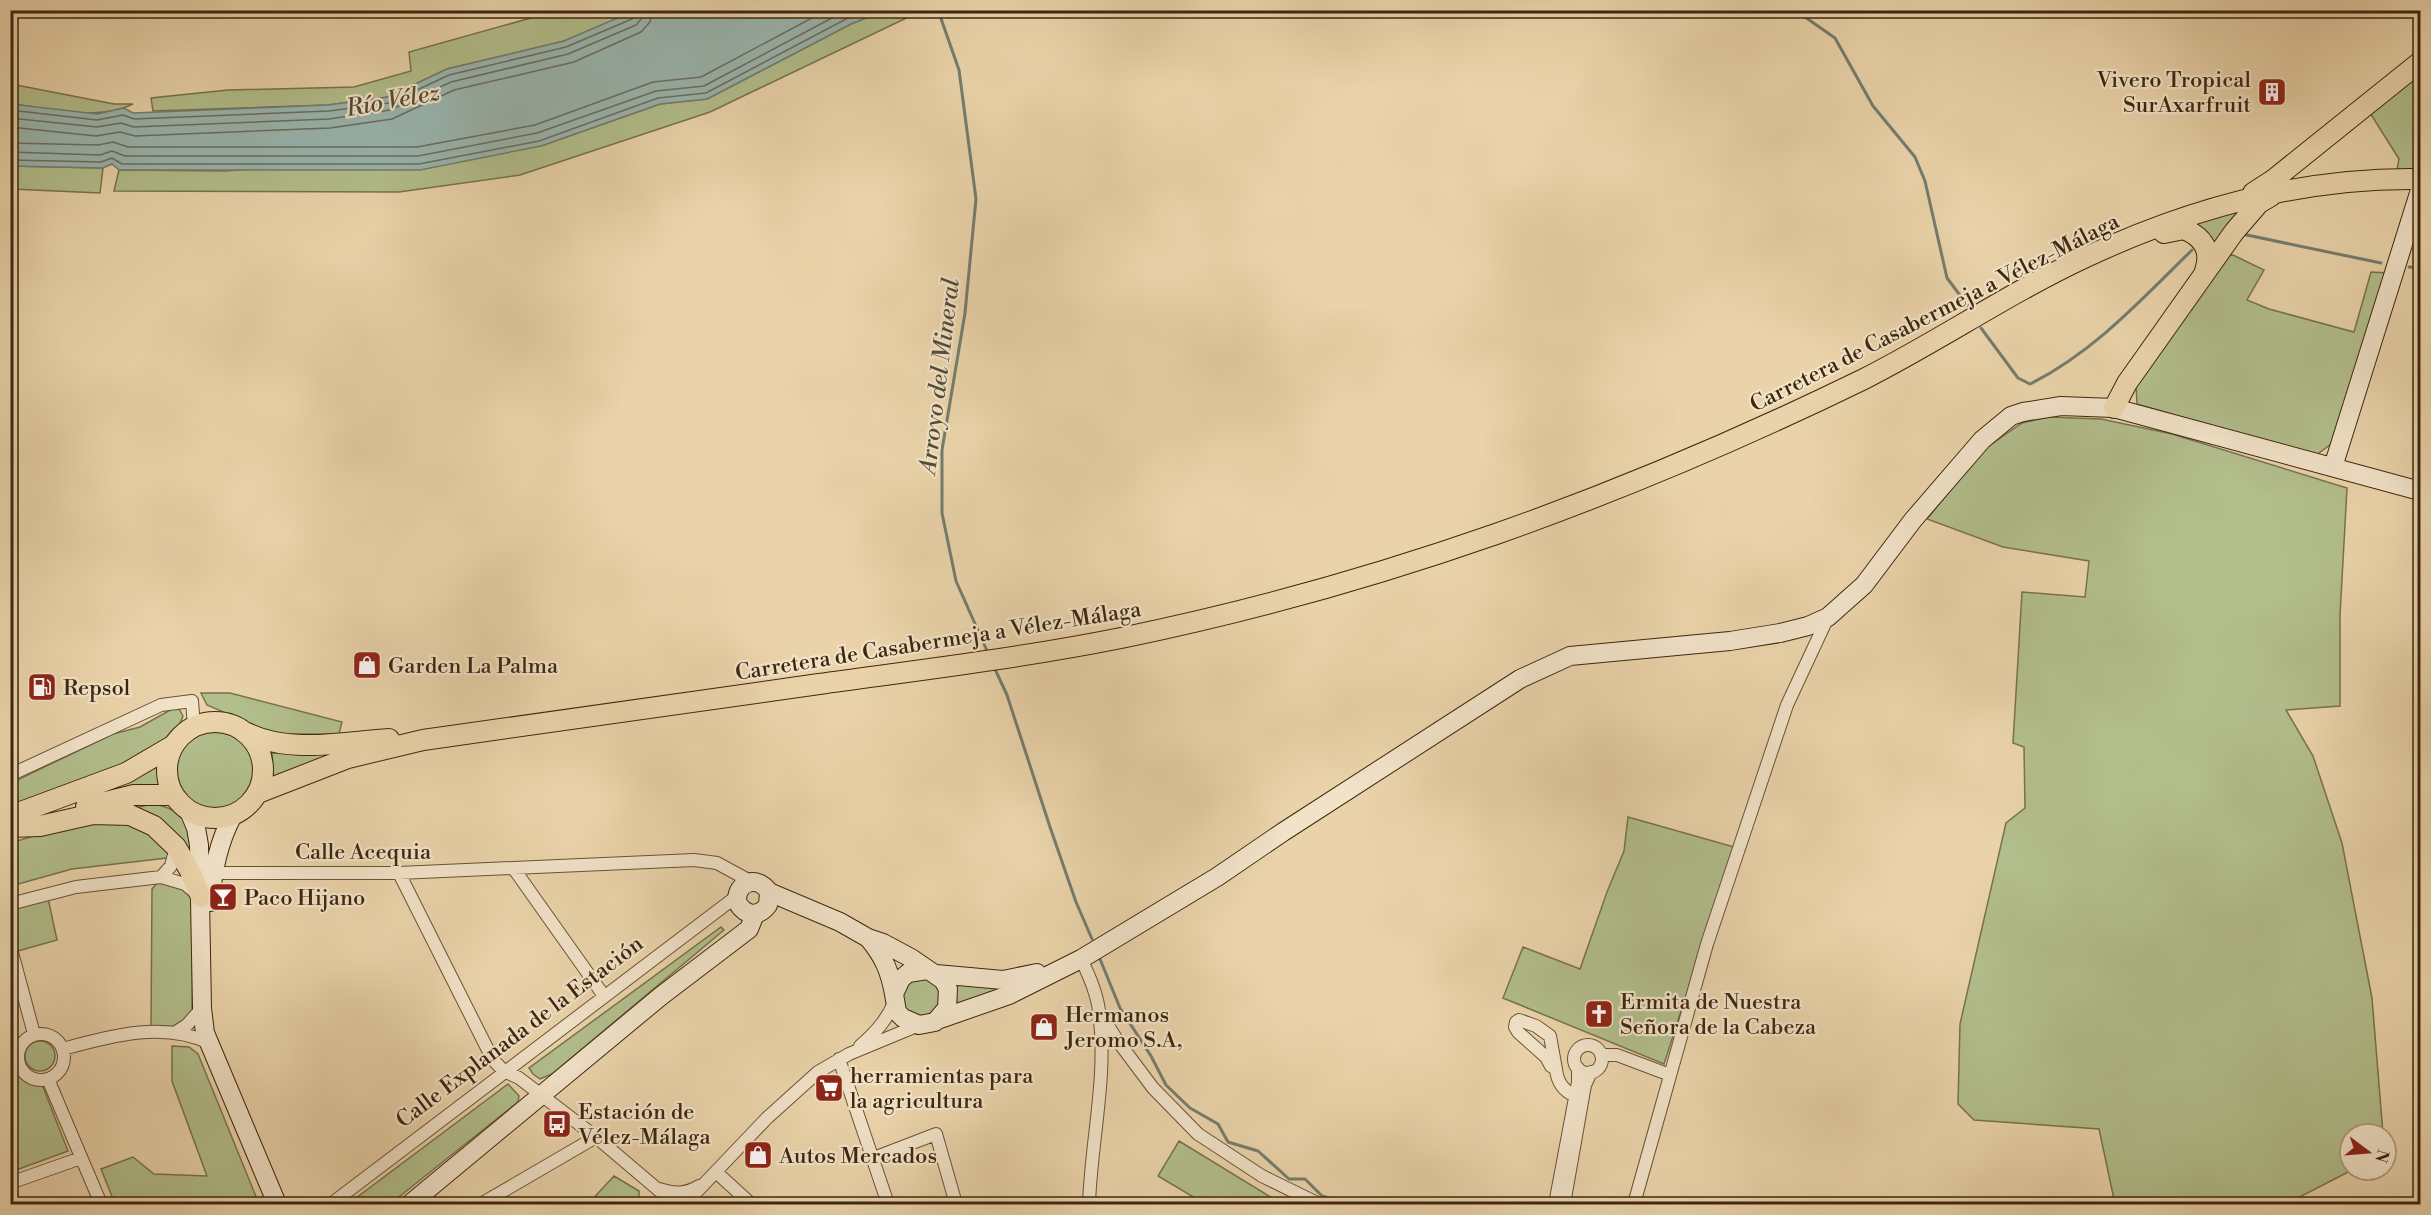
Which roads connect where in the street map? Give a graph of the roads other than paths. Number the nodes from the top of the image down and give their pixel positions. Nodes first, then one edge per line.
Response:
1 (2421, 62) edge
2 (2421, 179) edge
3 (2285, 190) junction
4 (2418, 198) edge
5 (2241, 199) junction
6 (2118, 244) junction
7 (2204, 275) junction
8 (2114, 408) junction
9 (2333, 466) junction
10 (2421, 491) edge
11 (1828, 617) junction
12 (194, 727) junction
13 (247, 733) junction
14 (423, 740) junction
15 (174, 745) junction
16 (10, 775) edge
17 (258, 793) junction
18 (174, 795) junction
19 (189, 811) junction
20 (233, 815) junction
21 (10, 816) edge
22 (10, 826) edge
23 (176, 847) junction
24 (514, 869) junction
25 (213, 873) junction
26 (399, 873) junction
27 (161, 877) junction
28 (201, 897) junction
29 (751, 898) junction
30 (10, 904) edge
31 (868, 938) junction
32 (10, 945) edge
33 (1073, 963) junction
34 (931, 972) junction
35 (604, 996) junction
36 (894, 999) junction
37 (202, 1002) junction
38 (1099, 1011) junction
39 (940, 1019) junction
40 (919, 1026) junction
41 (176, 1032) junction
42 (34, 1034) junction
43 (209, 1043) junction
44 (63, 1049) junction
45 (1601, 1055) junction
46 (1129, 1056) junction
47 (844, 1057) junction
48 (1101, 1058) junction
49 (14, 1064) edge
50 (1578, 1068) junction
51 (1556, 1069) dead end
52 (504, 1071) junction
53 (1591, 1072) junction
54 (1670, 1075) junction
55 (48, 1079) junction
56 (543, 1096) junction
57 (1575, 1096) junction
58 (596, 1137) junction
59 (81, 1158) junction
60 (872, 1159) junction
61 (712, 1176) junction
62 (10, 1183) edge
63 (655, 1188) junction
64 (101, 1204) edge
65 (277, 1204) edge
66 (331, 1204) edge
67 (410, 1204) edge
68 (481, 1204) edge
69 (657, 1204) edge
70 (675, 1204) edge
71 (685, 1204) edge
72 (751, 1204) edge
73 (888, 1204) edge
74 (956, 1204) edge
75 (1089, 1204) edge
76 (1319, 1204) edge
77 (1555, 1204) edge
78 (1564, 1204) edge
79 (1634, 1204) edge

1 - 5 main road
2 - 3 main road
3 - 5 main road
3 - 7 main road
4 - 9 street
5 - 6 main road, Carretera de Casabermeja a Vélez-Málaga
6 - 7 main road
6 - 14 main road, Carretera de Casabermeja a Vélez-Málaga
7 - 8 main road
8 - 9 street
8 - 11 street
9 - 10 street
11 - 33 street
11 - 54 street
12 - 13 main road
12 - 15 main road
12 - 16 street
13 - 14 main road, Carretera de Casabermeja a Vélez-Málaga
13 - 17 main road
14 - 17 main road, Carretera de Casabermeja a Vélez-Málaga
15 - 18 main road
15 - 21 main road
17 - 20 main road
18 - 19 main road
18 - 22 main road
19 - 20 main road
19 - 28 street
20 - 25 street
22 - 23 main road
23 - 27 street
23 - 28 main road
24 - 26 street, Calle Acequia
24 - 29 street, Calle Acequia
24 - 35 street
25 - 26 street, Calle Acequia
25 - 37 street
26 - 52 street
27 - 28 street
27 - 30 street
28 - 37 street
29 - 31 street
29 - 35 street, Calle Explanada de la Estación
29 - 56 street
31 - 34 street
31 - 36 street
32 - 42 street
33 - 34 street
33 - 38 street
33 - 39 street
34 - 36 street
34 - 39 street
35 - 52 street, Calle Explanada de la Estación
36 - 40 street
36 - 47 street
37 - 41 street
37 - 43 street
38 - 46 street
38 - 48 street
39 - 40 street
40 - 47 street
41 - 43 street
41 - 44 street
42 - 44 street
42 - 49 street
43 - 65 street
44 - 55 street
45 - 50 street
45 - 53 street
45 - 54 street
46 - 48 street
46 - 76 street
47 - 60 street
47 - 61 street
48 - 75 street
49 - 55 street
50 - 53 street
50 - 57 street
51 - 57 street
52 - 56 street
52 - 66 street, Calle Explanada de la Estación
53 - 78 street
54 - 79 street
55 - 59 street
56 - 58 street
56 - 67 street
57 - 77 street
58 - 63 street
58 - 68 street
59 - 62 street
59 - 64 street
60 - 73 street
60 - 74 street
61 - 63 street
61 - 71 street
61 - 72 street
63 - 69 street
63 - 70 street

